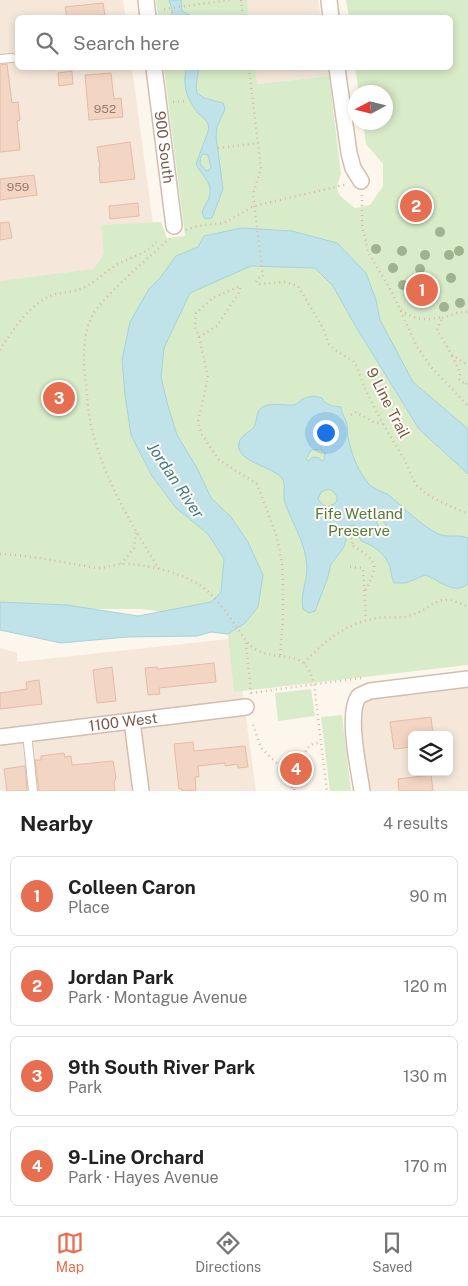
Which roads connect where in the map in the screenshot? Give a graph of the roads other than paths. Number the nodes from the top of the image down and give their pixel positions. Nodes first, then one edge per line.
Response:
1 (146, 0) edge
2 (329, 0) edge
3 (148, 15) edge
4 (331, 15) edge
5 (12, 58) dead end
6 (0, 59) edge
7 (154, 70) edge
8 (338, 70) edge
9 (361, 180) road end
10 (178, 231) road end
11 (468, 679) edge
12 (246, 707) dead end
13 (132, 721) junction
14 (26, 734) junction
15 (0, 737) edge
16 (33, 791) edge
17 (141, 791) edge
18 (362, 791) edge

1 - 3 street
2 - 4 street
5 - 6 lane
7 - 10 street, 900 South
8 - 9 street
11 - 18 street
12 - 13 street, 1100 West
13 - 14 street, 1100 West
13 - 17 street
14 - 15 street, 1100 West
14 - 16 lane

